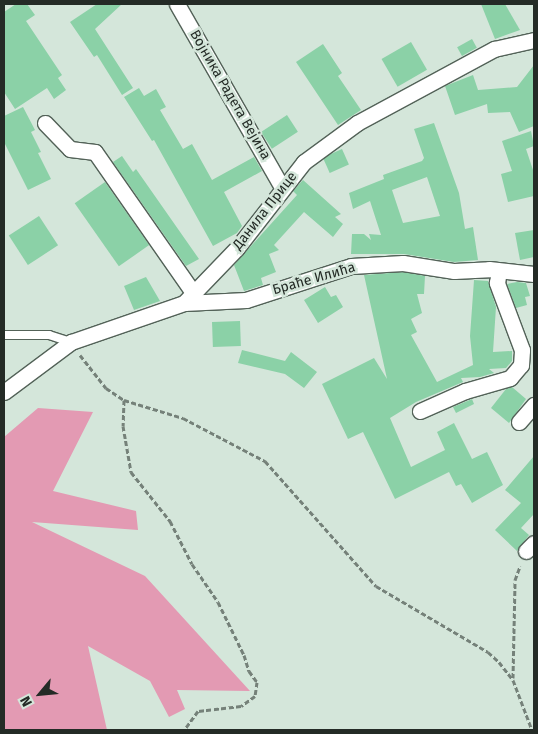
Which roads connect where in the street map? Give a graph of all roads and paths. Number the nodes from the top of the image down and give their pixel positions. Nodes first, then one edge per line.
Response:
1 (177, 4) edge
2 (534, 40) edge
3 (44, 123) dead end
4 (282, 187) junction
5 (499, 271) junction
6 (534, 274) edge
7 (189, 298) junction
8 (4, 335) edge
9 (71, 342) junction
10 (4, 392) edge
11 (124, 400) junction
12 (534, 405) edge
13 (420, 411) dead end
14 (519, 422) dead end
15 (530, 547) edge
16 (513, 680) junction
17 (184, 730) edge
18 (532, 730) edge

1 - 4 street, Војника Радета Вејина
2 - 4 street, Данила Прице
3 - 7 street
4 - 7 street, Данила Прице
5 - 6 street, Браће Илића
5 - 7 street, Браће Илића
5 - 13 street
7 - 9 street, Данила Прице
8 - 9 lane
9 - 10 street, Данила Прице
9 - 11 path
11 - 16 path
11 - 17 path
12 - 14 street
15 - 16 path
16 - 18 path

